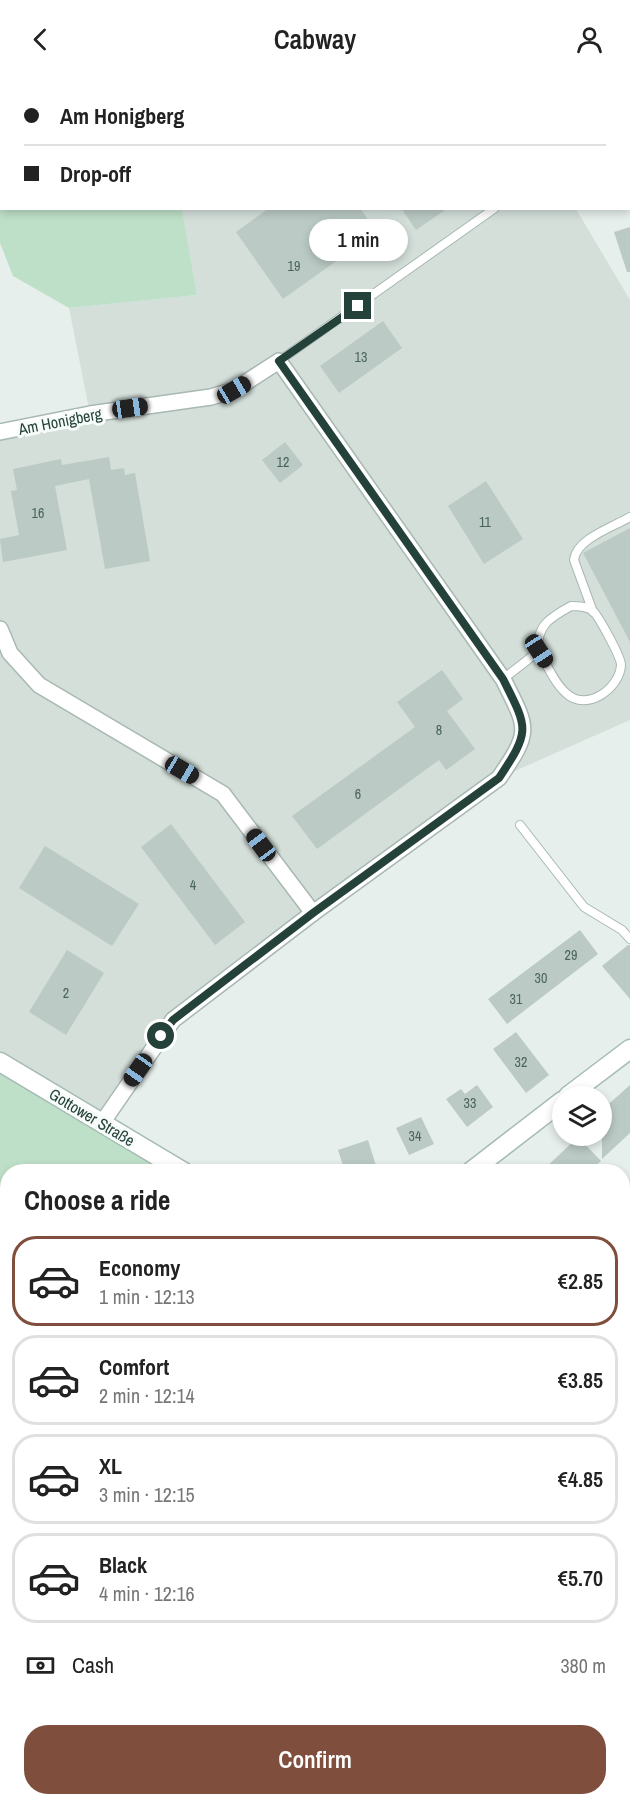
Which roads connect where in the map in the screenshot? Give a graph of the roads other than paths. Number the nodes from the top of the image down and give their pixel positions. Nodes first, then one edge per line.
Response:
1 (492, 210) edge
2 (279, 361) junction
3 (0, 432) edge
4 (630, 517) edge
5 (593, 612) junction
6 (0, 629) edge
7 (539, 651) junction
8 (503, 679) junction
9 (520, 825) dead end
10 (313, 913) junction
11 (630, 939) edge
12 (630, 1048) edge
13 (0, 1062) edge
14 (581, 1086) edge
15 (552, 1109) edge
16 (102, 1123) junction
17 (171, 1164) edge
18 (480, 1164) edge

1 - 2 lane
2 - 3 street, Am Honigberg
2 - 8 street
4 - 5 lane
5 - 7 lane
5 - 7 lane
6 - 10 street
7 - 8 lane
8 - 10 street
9 - 11 lane
10 - 16 street
12 - 14 street
13 - 16 street, Gottower Straße
15 - 18 street
16 - 17 street, Gottower Straße

